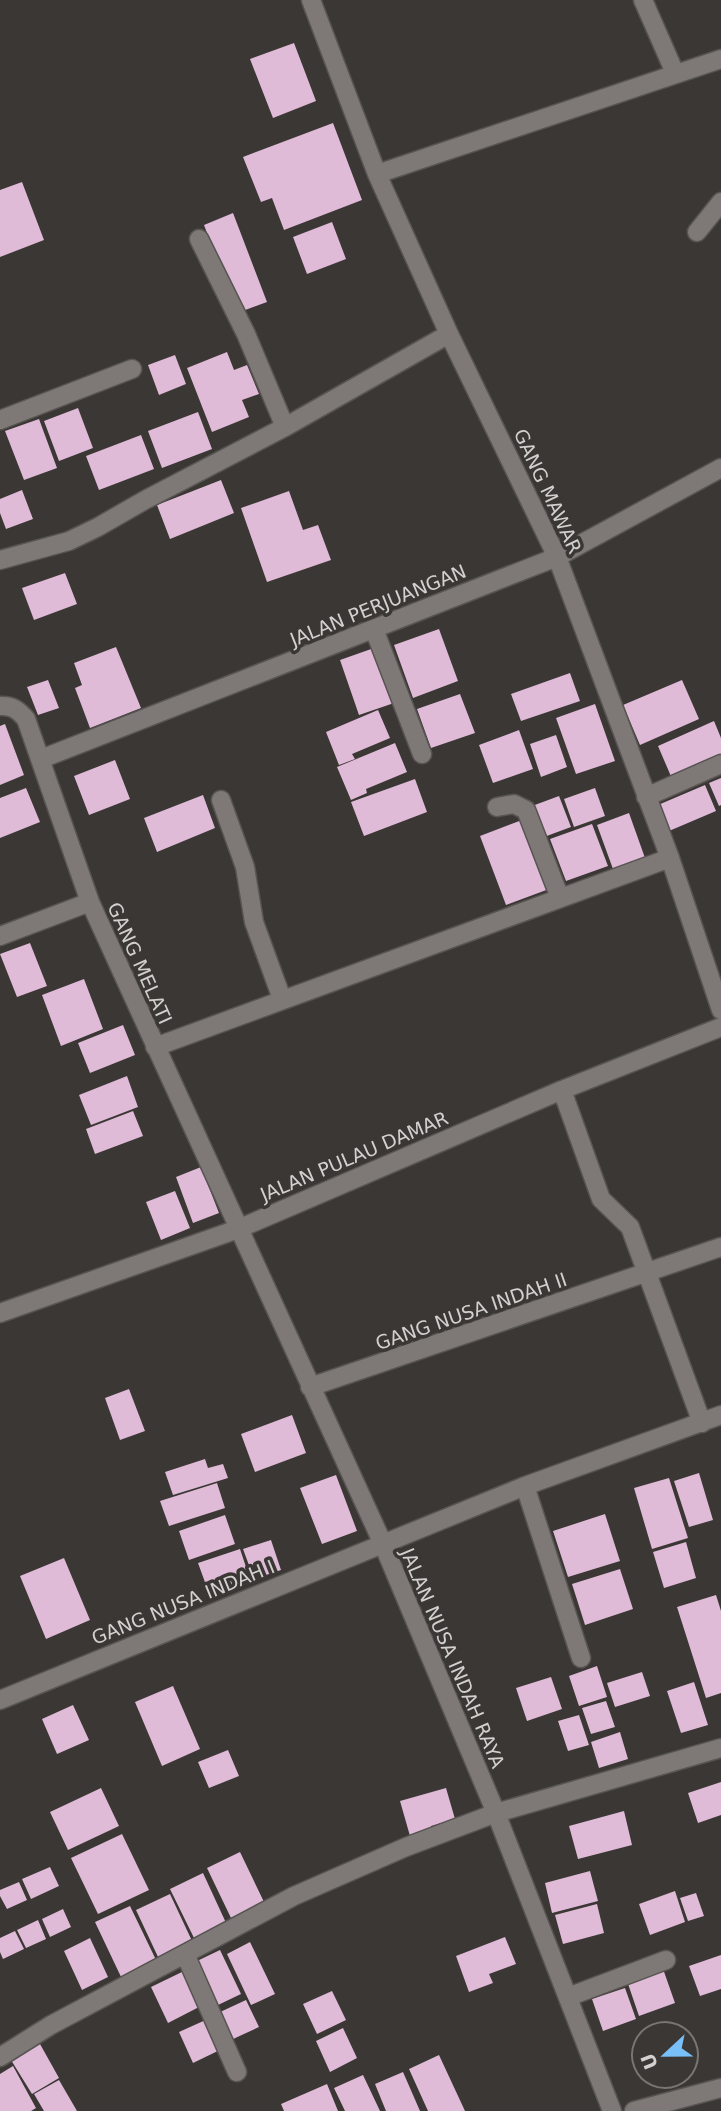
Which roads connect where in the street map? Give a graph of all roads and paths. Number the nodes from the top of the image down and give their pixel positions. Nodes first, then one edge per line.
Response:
1 (310, 0) edge
2 (643, 0) edge
3 (721, 58) edge
4 (675, 73) junction
5 (377, 174) junction
6 (721, 201) edge
7 (698, 232) dead end
8 (200, 239) dead end
9 (449, 334) junction
10 (132, 369) dead end
11 (0, 420) edge
12 (285, 427) junction
13 (721, 468) edge
14 (557, 556) junction
15 (0, 560) edge
16 (374, 629) junction
17 (9, 708) edge
18 (422, 754) dead end
19 (41, 759) junction
20 (721, 764) edge
21 (646, 797) junction
22 (221, 800) dead end
23 (497, 807) dead end
24 (670, 858) junction
25 (560, 898) junction
26 (90, 902) junction
27 (0, 936) edge
28 (282, 999) junction
29 (721, 1010) edge
30 (721, 1027) edge
31 (155, 1047) junction
32 (562, 1090) junction
33 (238, 1229) junction
34 (721, 1247) edge
35 (646, 1274) junction
36 (0, 1313) edge
37 (310, 1387) junction
38 (721, 1415) edge
39 (702, 1423) junction
40 (525, 1486) junction
41 (383, 1544) junction
42 (581, 1658) dead end
43 (0, 1700) edge
44 (721, 1748) edge
45 (496, 1813) junction
46 (185, 1954) junction
47 (666, 1961) dead end
48 (568, 1997) junction
49 (0, 2057) edge
50 (237, 2072) dead end
51 (721, 2088) edge
52 (612, 2111) edge
53 (634, 2111) edge

1 - 5 street, GANG MAWAR
2 - 4 street
3 - 4 street
4 - 5 street
5 - 9 street, GANG MAWAR
6 - 7 street
8 - 12 street
9 - 12 street
9 - 14 street, GANG MAWAR
10 - 11 street
12 - 15 street
13 - 14 street, JALAN PERJUANGAN
14 - 16 street, JALAN PERJUANGAN
14 - 21 street, GANG MAWAR
16 - 18 street
16 - 19 street, JALAN PERJUANGAN
17 - 19 street, GANG MELATI
19 - 26 street, GANG MELATI
20 - 21 street
21 - 24 street, GANG MAWAR
22 - 28 street
23 - 25 street
24 - 25 street
24 - 29 street, GANG MAWAR
25 - 28 street
26 - 27 street
26 - 31 street, GANG MELATI
28 - 31 street
30 - 32 street, JALAN PULAU DAMAR
31 - 33 street, GANG MELATI
32 - 33 street, JALAN PULAU DAMAR
32 - 35 street
33 - 36 street, JALAN PULAU DAMAR
33 - 37 street, JALAN NUSA INDAH RAYA
34 - 35 street, GANG NUSA INDAH II
35 - 37 street, GANG NUSA INDAH II
35 - 39 street
37 - 41 street, JALAN NUSA INDAH RAYA
38 - 39 street, GANG NUSA INDAH I
39 - 40 street, GANG NUSA INDAH I
40 - 41 street, GANG NUSA INDAH I
40 - 42 street
41 - 43 street, GANG NUSA INDAH I
41 - 45 street, JALAN NUSA INDAH RAYA
44 - 45 street
45 - 46 street
45 - 48 street, JALAN NUSA INDAH RAYA
46 - 49 street
46 - 50 street
47 - 48 street
48 - 52 street, JALAN NUSA INDAH RAYA
51 - 53 street

